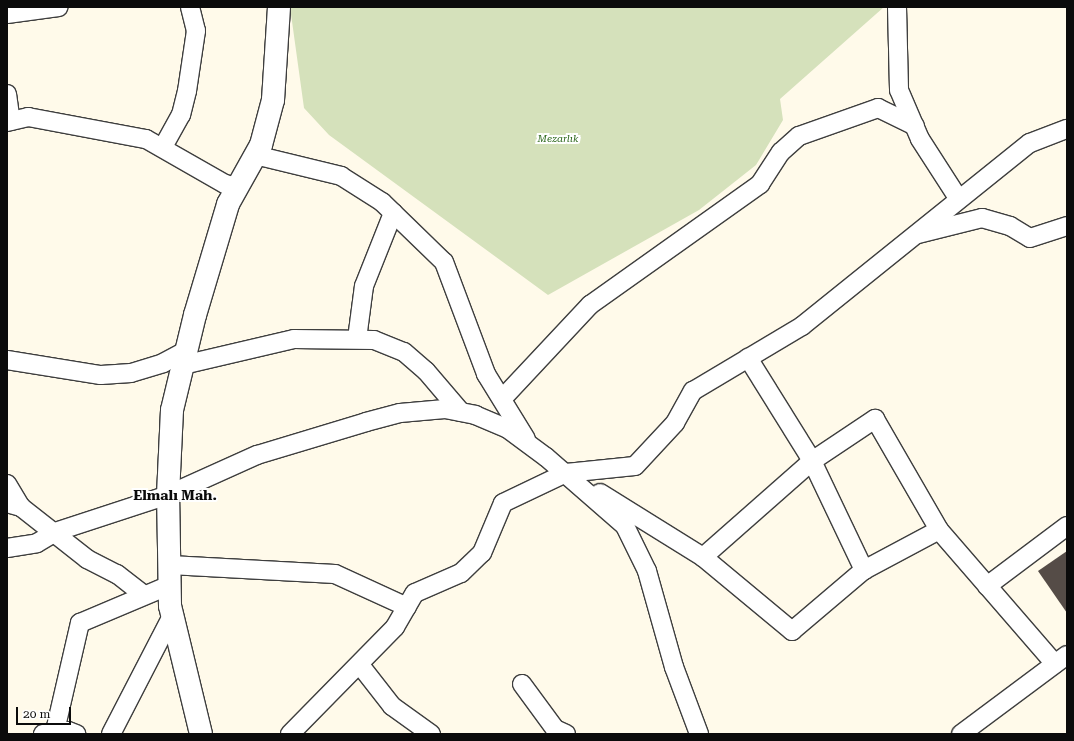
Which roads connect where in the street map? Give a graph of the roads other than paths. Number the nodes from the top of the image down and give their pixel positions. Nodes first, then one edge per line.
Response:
1 (59, 7) edge
2 (190, 7) edge
3 (279, 7) edge
4 (897, 7) edge
5 (7, 14) edge
6 (7, 94) edge
7 (9, 122) edge
8 (915, 126) junction
9 (1067, 129) edge
10 (162, 147) junction
11 (255, 155) junction
12 (238, 187) junction
13 (958, 198) junction
14 (393, 212) junction
15 (1067, 226) edge
16 (912, 236) junction
17 (357, 339) junction
18 (185, 358) junction
19 (748, 358) junction
20 (7, 360) edge
21 (502, 399) junction
22 (461, 412) junction
23 (529, 444) junction
24 (812, 461) junction
25 (566, 474) junction
26 (7, 484) edge
27 (168, 495) junction
28 (14, 505) edge
29 (1067, 526) edge
30 (940, 530) junction
31 (55, 532) junction
32 (7, 548) edge
33 (703, 557) junction
34 (864, 570) junction
35 (170, 575) junction
36 (987, 586) junction
37 (144, 596) junction
38 (407, 607) junction
39 (172, 616) junction
40 (1061, 659) edge
41 (360, 665) junction
42 (522, 684) dead end
43 (558, 732) edge
44 (49, 733) edge
45 (76, 734) edge
46 (111, 734) edge
47 (201, 734) edge
48 (290, 734) edge
49 (431, 734) edge
50 (699, 734) edge
51 (961, 734) edge

1 - 5 street
2 - 10 street
3 - 11 street
4 - 8 street
6 - 7 street
7 - 10 street
8 - 13 street
8 - 21 street
9 - 13 street
10 - 12 street
11 - 12 street
11 - 14 street
12 - 18 street
13 - 16 street
14 - 17 street
14 - 21 street
15 - 16 street
16 - 19 street
17 - 18 street
17 - 22 street
18 - 20 street
18 - 27 street
19 - 24 street
19 - 25 street
21 - 23 street
22 - 23 street
22 - 27 street
23 - 25 street
24 - 30 street
24 - 33 street
24 - 34 street
25 - 33 street
25 - 38 street
25 - 50 street
26 - 28 street
27 - 31 street
27 - 35 street
28 - 31 street
29 - 36 street
30 - 34 street
30 - 36 street
31 - 32 street
31 - 37 street
33 - 34 street
35 - 37 street
35 - 38 street
35 - 39 street
36 - 40 street
37 - 44 street
38 - 41 street
39 - 46 street
39 - 47 street
40 - 51 street
41 - 48 street
41 - 49 street
42 - 43 street
44 - 45 street

